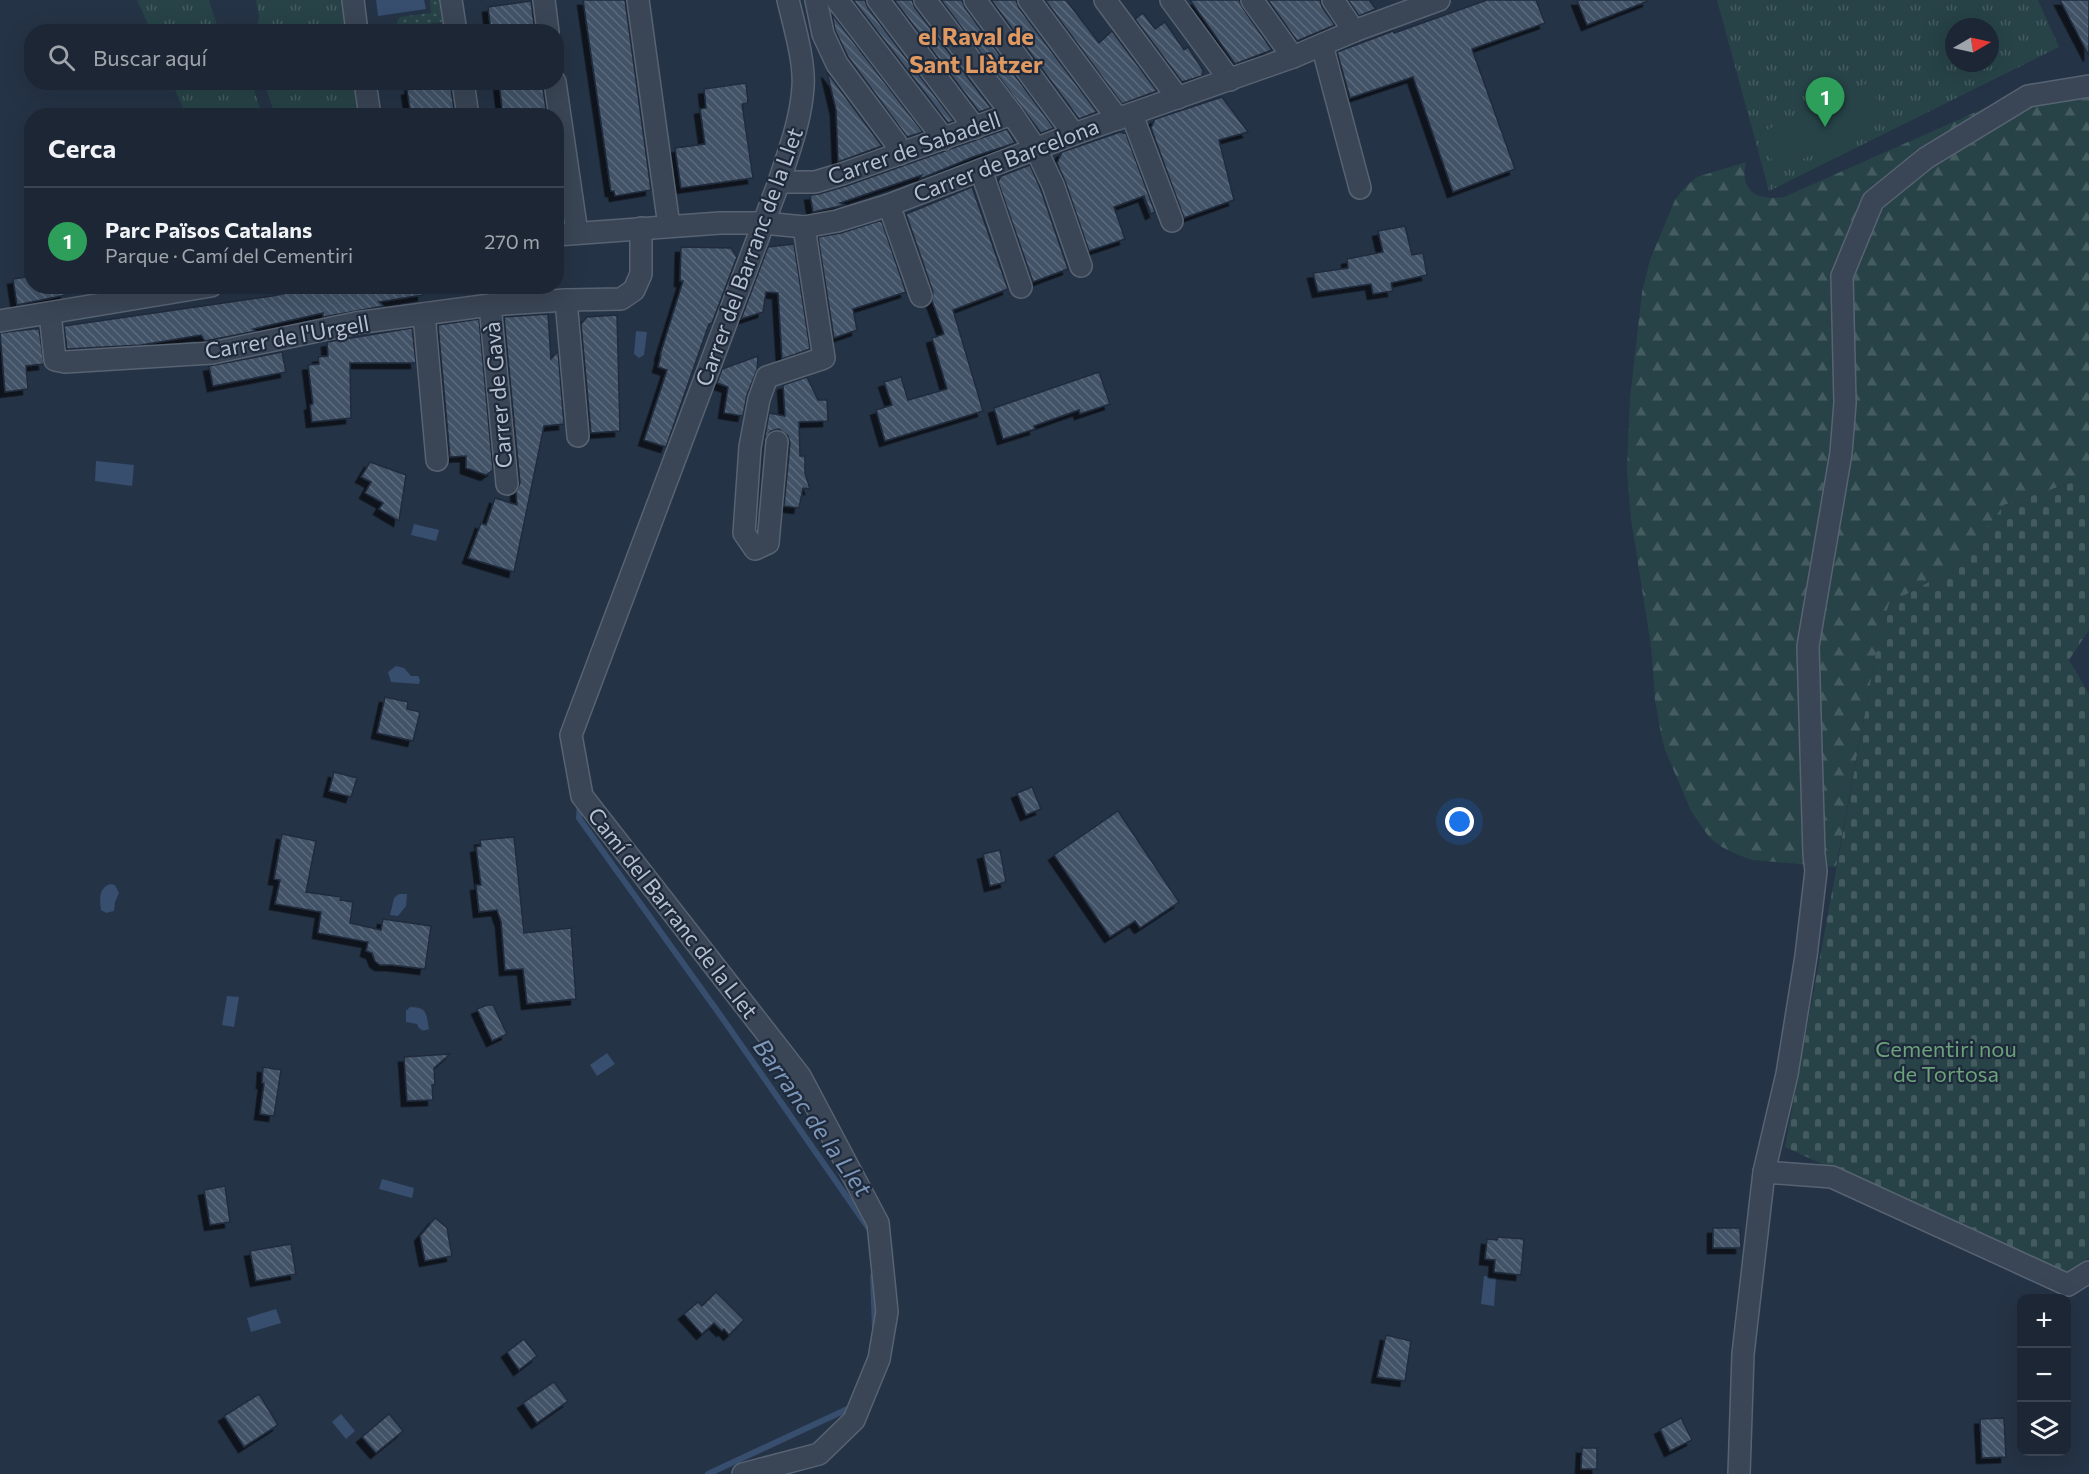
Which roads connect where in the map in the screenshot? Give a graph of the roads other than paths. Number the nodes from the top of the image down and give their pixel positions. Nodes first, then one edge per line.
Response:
1 (353, 0) edge
2 (451, 0) edge
3 (544, 0) edge
4 (638, 0) edge
5 (788, 0) edge
6 (816, 0) edge
7 (837, 0) edge
8 (878, 0) edge
9 (925, 0) edge
10 (975, 0) edge
11 (1029, 0) edge
12 (1105, 0) edge
13 (1171, 0) edge
14 (1252, 0) edge
15 (1333, 0) edge
16 (1439, 0) edge
17 (1413, 4) edge
18 (356, 24) edge
19 (455, 24) edge
20 (547, 24) edge
21 (1354, 31) junction
22 (1322, 45) junction
23 (1293, 57) junction
24 (1230, 80) junction
25 (2089, 86) edge
26 (366, 90) edge
27 (464, 90) edge
28 (556, 90) edge
29 (1178, 98) junction
30 (369, 108) edge
31 (467, 108) edge
32 (557, 108) edge
33 (1012, 114) junction
34 (1125, 117) junction
35 (975, 128) junction
36 (1074, 135) junction
37 (944, 139) junction
38 (1036, 149) junction
39 (900, 154) junction
40 (981, 170) junction
41 (779, 182) junction
42 (1360, 188) dead end
43 (564, 196) edge
44 (889, 205) junction
45 (1172, 221) dead end
46 (764, 223) junction
47 (669, 226) junction
48 (804, 227) junction
49 (641, 228) junction
50 (567, 234) edge
51 (1081, 266) dead end
52 (1022, 287) dead end
53 (163, 294) edge
54 (921, 296) dead end
55 (566, 300) junction
56 (490, 305) junction
57 (50, 313) junction
58 (424, 314) junction
59 (0, 321) edge
60 (578, 436) dead end
61 (777, 442) dead end
62 (437, 460) dead end
63 (507, 484) dead end
64 (656, 508) joint
65 (1764, 1172) junction
66 (2089, 1272) edge
67 (743, 1474) edge
68 (1739, 1474) edge

1 - 18 street
2 - 19 street
3 - 20 street
4 - 47 street
5 - 41 street, Carrer del Barranc de la Llet
6 - 39 street
7 - 37 street
8 - 35 street
9 - 33 street
10 - 36 street
11 - 34 street
12 - 29 street
13 - 24 street
14 - 23 street
15 - 21 street
16 - 17 street, Carrer de Barcelona
17 - 21 street, Carrer de Barcelona
21 - 22 street, Carrer de Barcelona
22 - 23 street, Carrer de Barcelona
22 - 42 street
23 - 24 street, Carrer de Barcelona
24 - 29 street, Carrer de Barcelona
25 - 65 street
26 - 30 street
27 - 31 street
28 - 32 street
29 - 34 street, Carrer de Barcelona
33 - 35 street, Carrer de Sabadell
33 - 38 street
34 - 36 street, Carrer de Barcelona
34 - 45 street
35 - 37 street, Carrer de Sabadell
36 - 38 street, Carrer de Barcelona
37 - 39 street, Carrer de Sabadell
38 - 40 street, Carrer de Barcelona
38 - 51 street
39 - 41 street, Carrer de Sabadell
40 - 44 street, Carrer de Barcelona
40 - 52 street
41 - 46 street, Carrer del Barranc de la Llet
43 - 50 street
44 - 48 street, Carrer de Barcelona
44 - 54 street
46 - 47 street, Carrer de Barcelona
46 - 48 street, Carrer de Barcelona
46 - 64 street, Carrer del Barranc de la Llet
47 - 49 street, Carrer de Barcelona
48 - 61 street
49 - 50 street, Carrer de Barcelona
49 - 55 street, Carrer de l'Urgell
53 - 57 street
55 - 56 street, Carrer de l'Urgell
55 - 60 street
56 - 58 street, Carrer de l'Urgell
56 - 63 street, Carrer de Gavà
57 - 58 street, Carrer de l'Urgell
57 - 59 street
58 - 62 street
64 - 67 street, Camí del Barranc de la Llet
65 - 66 street
65 - 68 street

